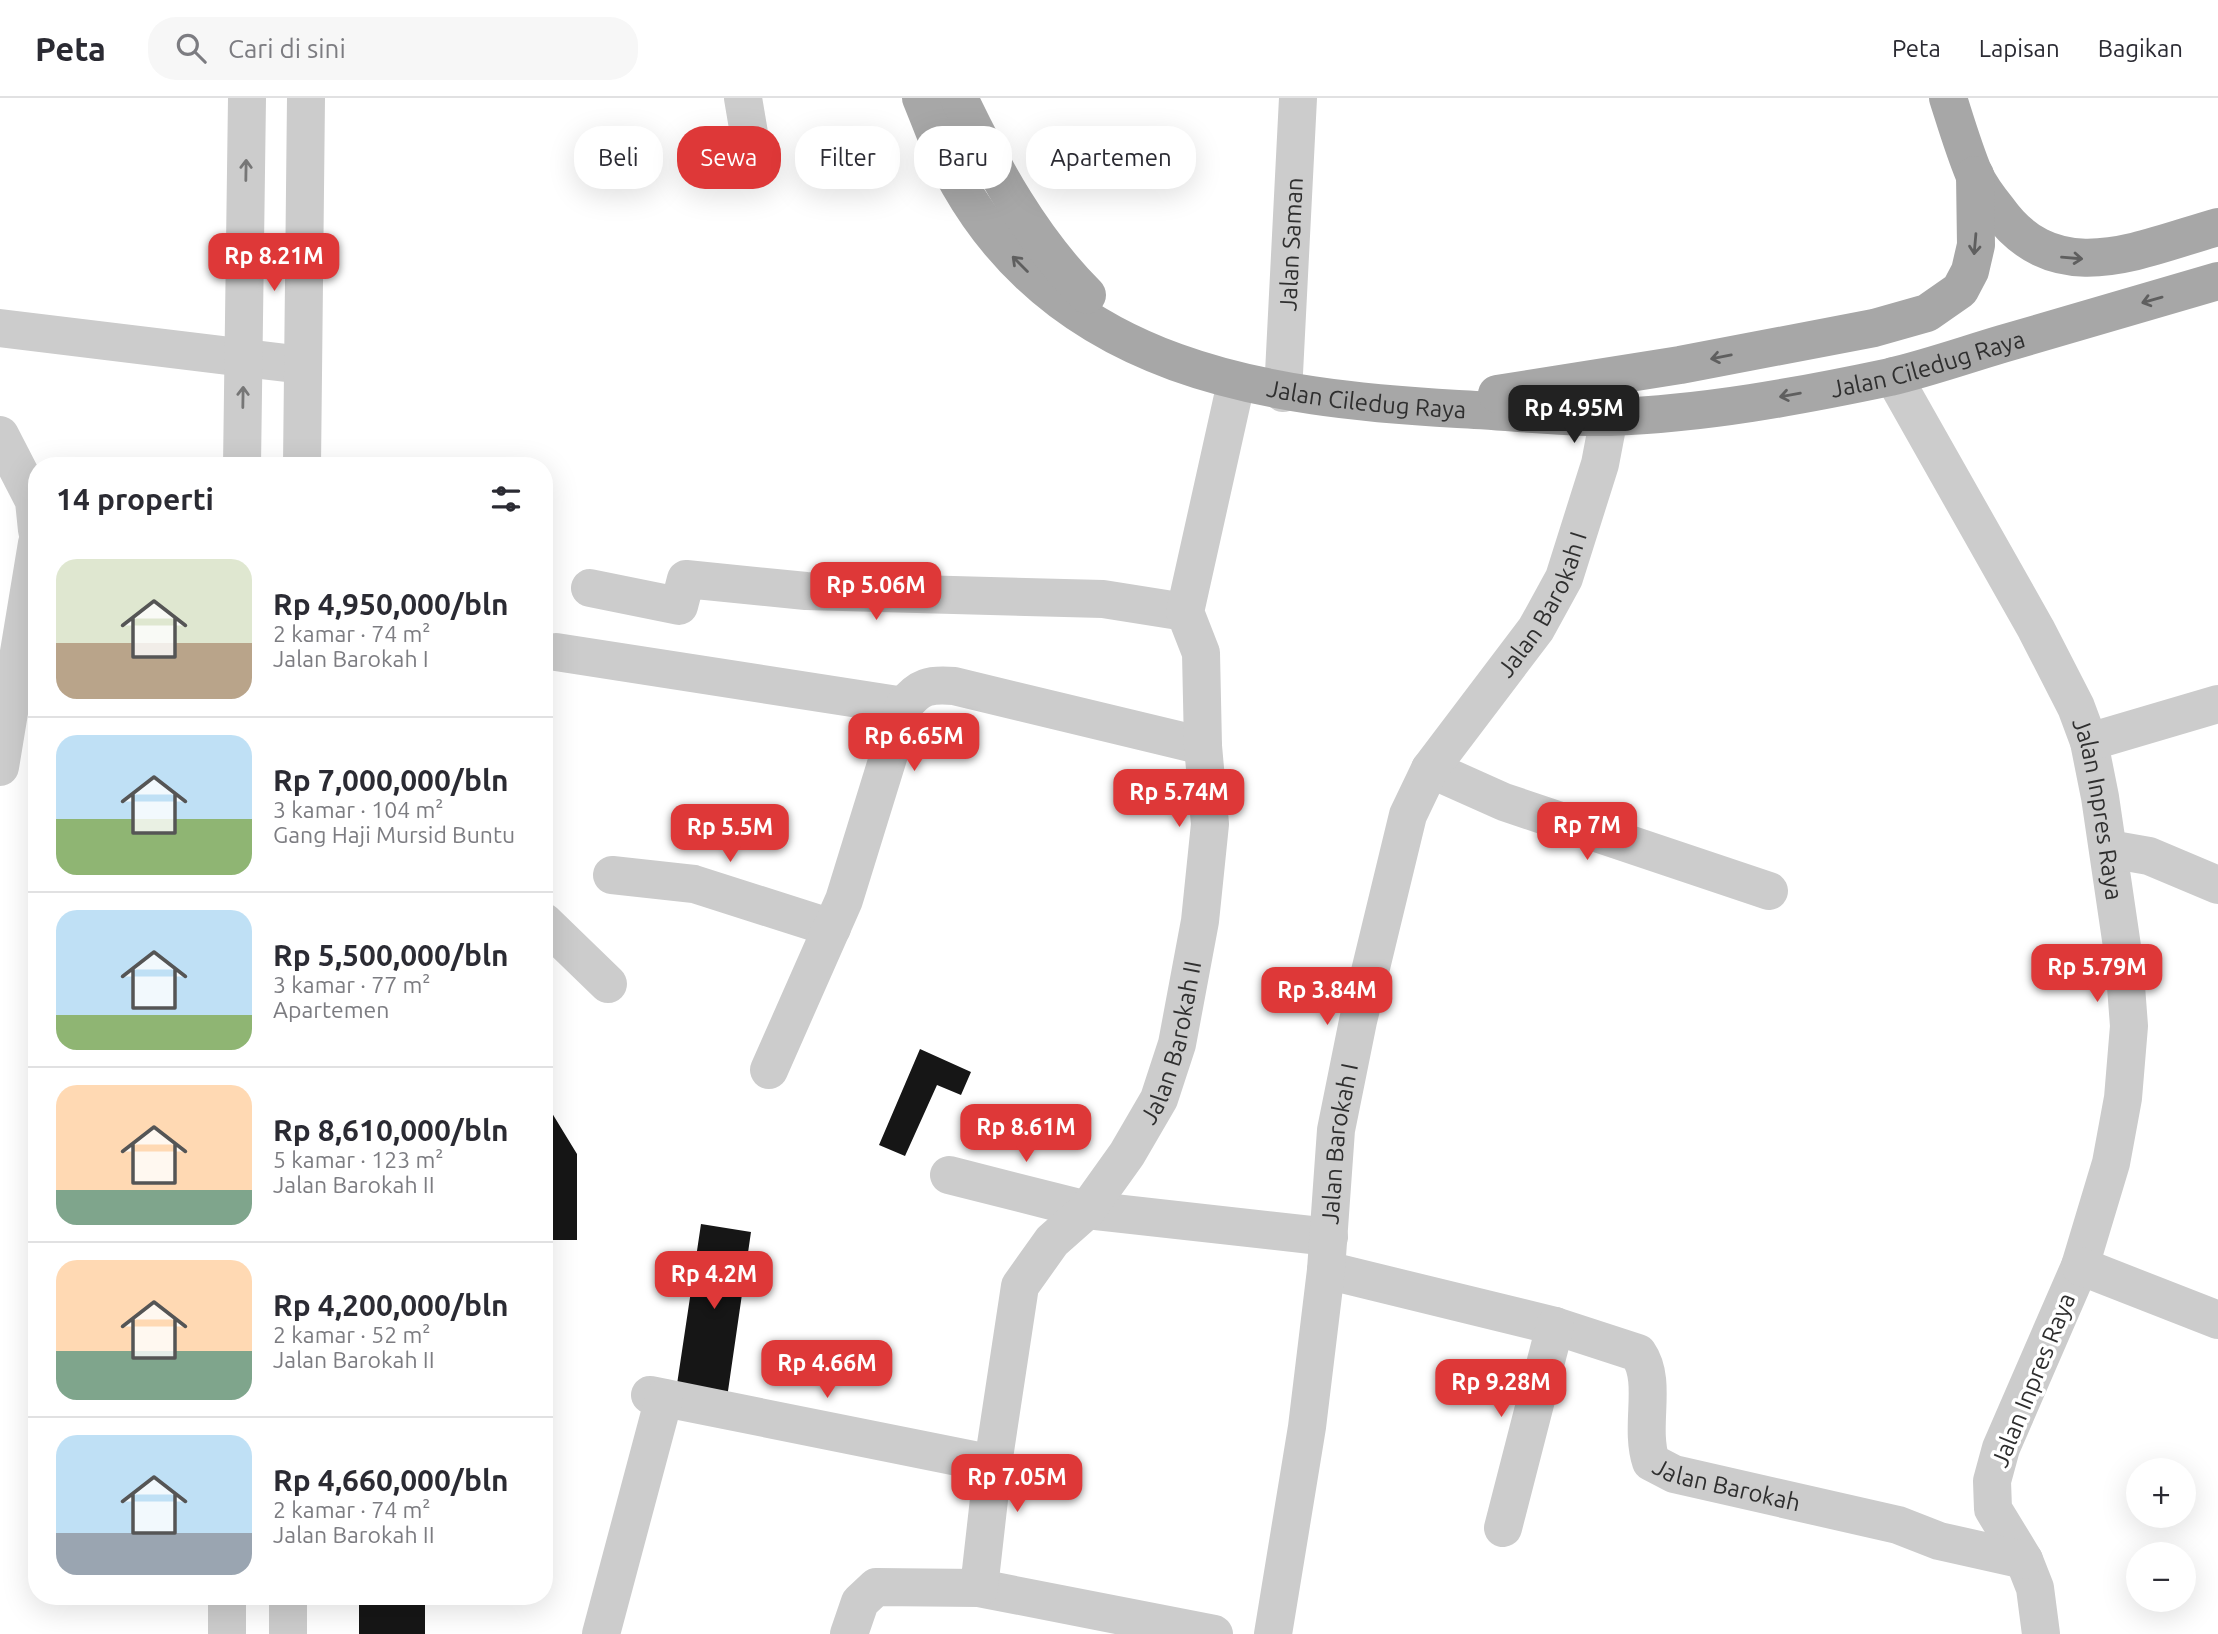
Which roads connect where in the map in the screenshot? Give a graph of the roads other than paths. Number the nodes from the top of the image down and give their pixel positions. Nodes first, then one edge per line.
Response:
1 (743, 98) edge
2 (921, 98) edge
3 (959, 98) edge
4 (1298, 98) edge
5 (1948, 98) edge
6 (306, 109) edge
7 (246, 113) edge
8 (748, 126) edge
9 (1975, 176) junction
10 (2218, 227) edge
11 (2218, 281) edge
12 (1, 336) edge
13 (1158, 355) junction
14 (244, 357) junction
15 (303, 365) junction
16 (1893, 376) junction
17 (1236, 383) junction
18 (1283, 393) junction
19 (1416, 406) junction
20 (1609, 417) junction
21 (0, 435) edge
22 (242, 457) edge
23 (302, 457) edge
24 (28, 489) edge
25 (590, 588) dead end
26 (28, 597) edge
27 (1185, 612) junction
28 (556, 652) dead end
29 (2218, 704) edge
30 (904, 706) junction
31 (2089, 741) junction
32 (1203, 746) junction
33 (0, 767) edge
34 (1430, 769) junction
35 (2109, 849) junction
36 (612, 874) dead end
37 (2218, 885) edge
38 (1769, 891) dead end
39 (832, 928) junction
40 (553, 931) edge
41 (608, 984) dead end
42 (769, 1070) dead end
43 (949, 1175) dead end
44 (1087, 1210) junction
45 (1327, 1254) junction
46 (2080, 1266) junction
47 (2218, 1321) edge
48 (1555, 1326) junction
49 (993, 1464) junction
50 (1503, 1528) dead end
51 (2024, 1560) junction
52 (979, 1588) junction
53 (227, 1605) edge
54 (288, 1605) edge
55 (227, 1634) edge
56 (288, 1634) edge
57 (601, 1634) edge
58 (849, 1634) edge
59 (1214, 1634) edge
60 (1273, 1634) edge
61 (2041, 1634) edge

1 - 8 street
13 -> 2 main road, Jalan Ciledug Raya
3 - 13 main road
4 - 18 street, Jalan Saman
5 - 9 main road
6 - 7 street
6 - 15 street
14 -> 7 street
9 -> 10 main road
9 -> 19 main road
11 -> 16 main road, Jalan Ciledug Raya
12 - 14 street
13 - 17 main road, Jalan Ciledug Raya
14 - 15 street
22 -> 14 street
15 - 23 street
16 -> 20 main road, Jalan Ciledug Raya
16 - 31 street, Jalan Inpres Raya
17 - 18 main road, Jalan Ciledug Raya
17 - 27 street
18 - 19 main road, Jalan Ciledug Raya
19 - 20 main road, Jalan Ciledug Raya
20 - 34 street, Jalan Barokah I
21 - 24 street
25 - 27 street
26 - 33 street
27 - 32 street, Jalan Barokah II
28 - 30 street
29 - 31 street
30 - 32 street
30 - 39 street
31 - 35 street, Jalan Inpres Raya
32 - 44 street, Jalan Barokah II
34 - 38 street
34 - 45 street, Jalan Barokah I
35 - 37 street
35 - 46 street, Jalan Inpres Raya
36 - 39 street
39 - 42 street
40 - 41 street
43 - 44 street, Jalan Barokah
44 - 45 street, Jalan Barokah
44 - 49 street, Jalan Barokah II
45 - 48 street, Jalan Barokah
45 - 60 street, Jalan Barokah I
46 - 47 street
46 - 51 street, Jalan Inpres Raya
48 - 50 street
48 - 51 street, Jalan Barokah
49 - 52 street, Jalan Barokah II
49 - 57 street
51 - 61 street, Jalan Inpres Raya
52 - 58 street
52 - 59 street
53 - 55 street
54 - 56 street

